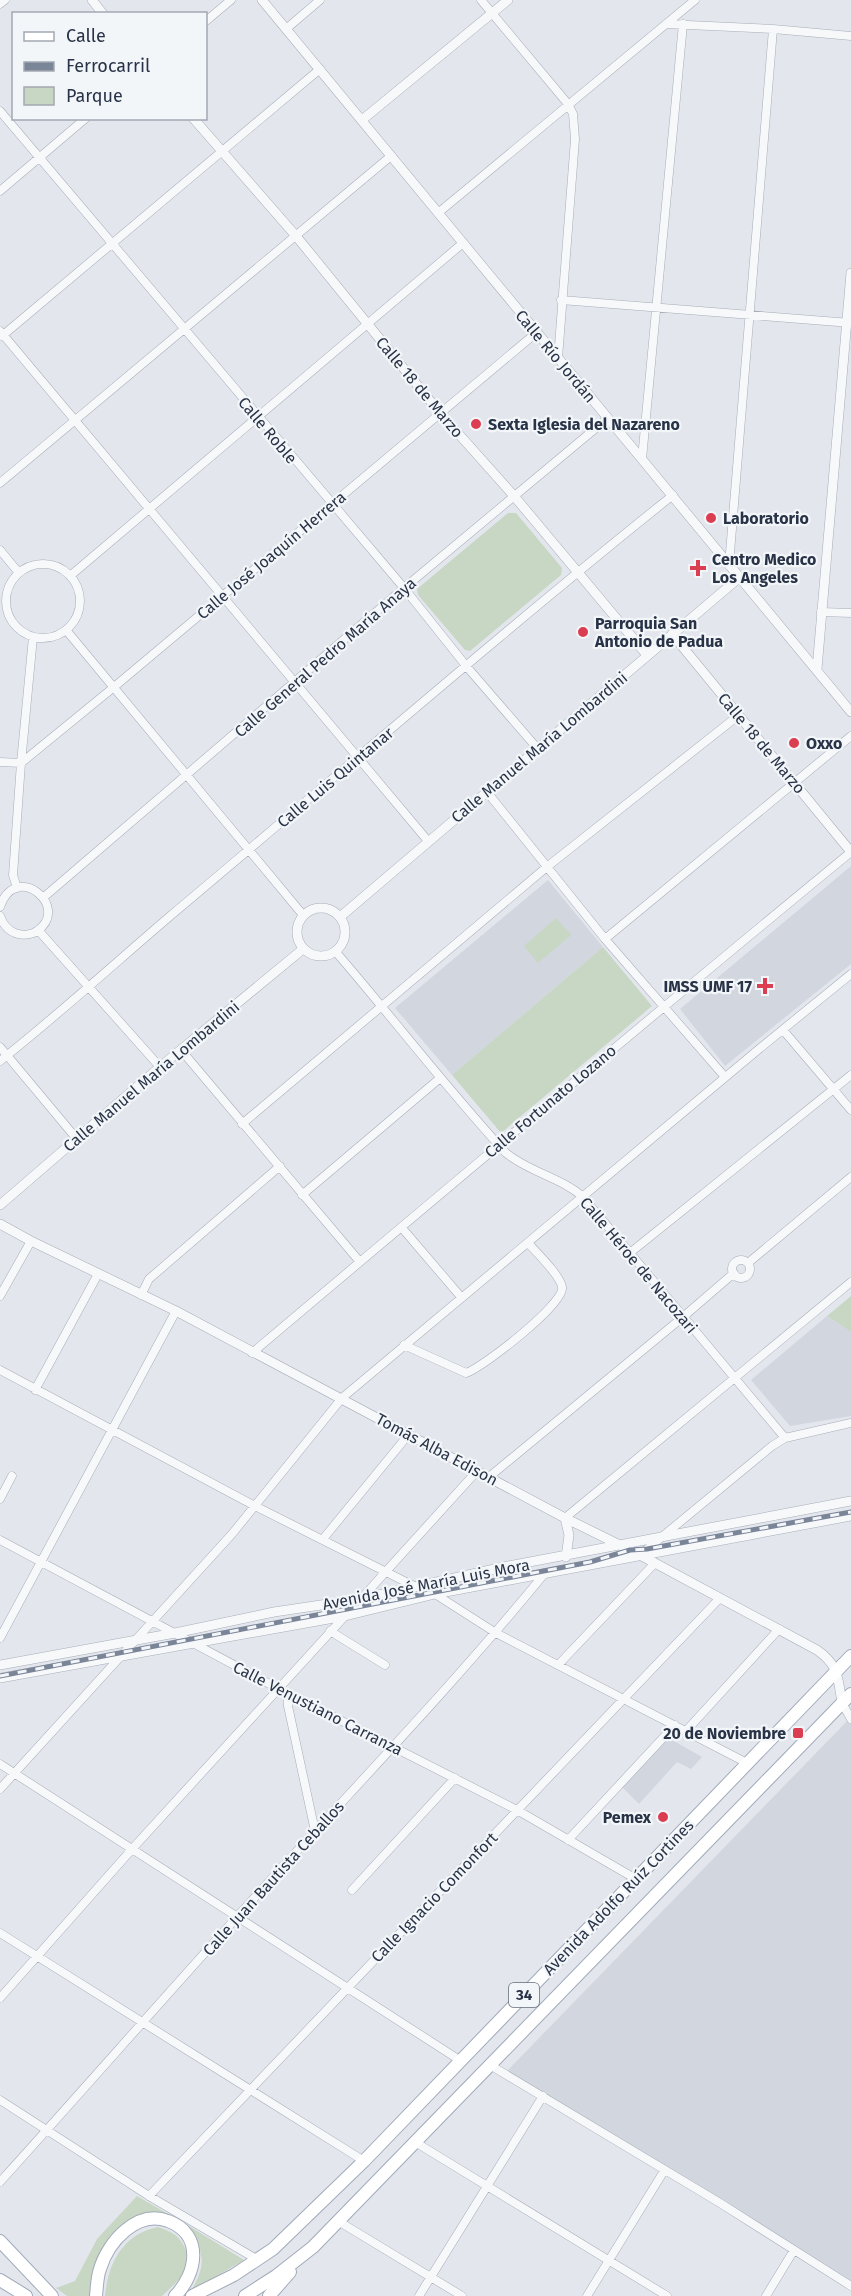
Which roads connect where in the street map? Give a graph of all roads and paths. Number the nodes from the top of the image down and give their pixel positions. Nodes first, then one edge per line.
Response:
1 (5, 0) edge
2 (92, 0) edge
3 (231, 0) edge
4 (262, 0) edge
5 (320, 0) edge
6 (481, 0) edge
7 (508, 0) edge
8 (695, 0) edge
9 (0, 4) edge
10 (101, 12) edge
11 (492, 14) junction
12 (207, 20) edge
13 (666, 24) junction
14 (683, 24) junction
15 (286, 29) junction
16 (773, 29) junction
17 (851, 36) edge
18 (320, 69) junction
19 (568, 104) junction
20 (0, 111) edge
21 (84, 120) edge
22 (195, 120) edge
23 (362, 120) junction
24 (221, 150) junction
25 (390, 156) junction
26 (39, 158) junction
27 (0, 191) edge
28 (438, 213) junction
29 (296, 236) junction
30 (463, 243) junction
31 (112, 244) junction
32 (851, 273) edge
33 (561, 300) junction
34 (657, 307) junction
35 (750, 314) junction
36 (849, 323) edge
37 (366, 324) junction
38 (184, 329) junction
39 (536, 333) junction
40 (1, 334) edge
41 (558, 358) junction
42 (440, 413) junction
43 (257, 417) junction
44 (608, 418) junction
45 (75, 421) junction
46 (642, 459) junction
47 (0, 483) edge
48 (673, 495) junction
49 (514, 496) junction
50 (330, 504) junction
51 (149, 510) junction
52 (0, 550) edge
53 (729, 565) junction
54 (578, 571) junction
55 (19, 573) junction
56 (70, 576) junction
57 (740, 577) junction
58 (404, 588) junction
59 (224, 596) junction
60 (3, 605) edge
61 (821, 612) junction
62 (851, 613) edge
63 (66, 630) junction
64 (672, 634) junction
65 (33, 637) junction
66 (647, 655) junction
67 (467, 667) junction
68 (817, 669) junction
69 (294, 683) junction
70 (114, 687) junction
71 (851, 712) edge
72 (739, 715) junction
73 (851, 736) edge
74 (537, 748) junction
75 (357, 757) junction
76 (0, 762) edge
77 (21, 763) junction
78 (186, 775) junction
79 (796, 783) junction
80 (487, 792) junction
81 (428, 841) junction
82 (250, 850) junction
83 (851, 852) edge
84 (548, 866) junction
85 (17, 888) junction
86 (44, 897) junction
87 (0, 907) edge
88 (303, 915) junction
89 (0, 916) edge
90 (340, 918) junction
91 (38, 930) junction
92 (605, 939) junction
93 (303, 949) junction
94 (335, 951) junction
95 (851, 974) edge
96 (88, 986) junction
97 (382, 1006) junction
98 (663, 1007) junction
99 (783, 1030) junction
100 (0, 1047) edge
101 (181, 1050) junction
102 (7, 1055) junction
103 (0, 1061) edge
104 (160, 1067) junction
105 (851, 1075) edge
106 (725, 1077) junction
107 (439, 1079) junction
108 (833, 1089) junction
109 (851, 1110) edge
110 (242, 1124) junction
111 (76, 1138) junction
112 (498, 1144) junction
113 (280, 1166) junction
114 (851, 1177) edge
115 (302, 1195) junction
116 (583, 1197) junction
117 (0, 1204) edge
118 (0, 1224) edge
119 (402, 1228) junction
120 (31, 1241) junction
121 (528, 1243) junction
122 (631, 1252) junction
123 (360, 1262) junction
124 (98, 1274) junction
125 (851, 1282) edge
126 (141, 1295) junction
127 (0, 1296) edge
128 (461, 1297) junction
129 (176, 1311) junction
130 (683, 1317) junction
131 (404, 1345) junction
132 (252, 1353) junction
133 (0, 1370) edge
134 (735, 1378) junction
135 (35, 1390) junction
136 (342, 1398) junction
137 (851, 1424) edge
138 (111, 1430) junction
139 (409, 1434) junction
140 (785, 1438) junction
141 (477, 1471) junction
142 (12, 1476) dead end
143 (489, 1477) junction
144 (0, 1499) edge
145 (851, 1501) edge
146 (255, 1506) junction
147 (851, 1516) edge
148 (565, 1518) junction
149 (663, 1536) junction
150 (323, 1539) junction
151 (0, 1540) edge
152 (622, 1545) junction
153 (640, 1555) junction
154 (566, 1557) junction
155 (42, 1562) junction
156 (655, 1563) junction
157 (386, 1571) junction
158 (545, 1573) junction
159 (414, 1586) junction
160 (435, 1594) junction
161 (720, 1598) junction
162 (361, 1599) junction
163 (345, 1616) junction
164 (152, 1621) junction
165 (779, 1629) junction
166 (330, 1631) junction
167 (496, 1632) junction
168 (175, 1634) junction
169 (0, 1638) edge
170 (135, 1641) junction
171 (192, 1643) junction
172 (851, 1656) edge
173 (121, 1658) junction
174 (559, 1664) junction
175 (0, 1665) edge
176 (385, 1665) dead end
177 (837, 1671) junction
178 (0, 1678) edge
179 (279, 1689) junction
180 (288, 1693) junction
181 (623, 1699) junction
182 (847, 1699) edge
183 (851, 1719) edge
184 (675, 1725) junction
185 (686, 1731) junction
186 (394, 1748) junction
187 (747, 1763) junction
188 (0, 1764) edge
189 (14, 1773) junction
190 (454, 1778) junction
191 (0, 1789) edge
192 (517, 1810) junction
193 (315, 1831) junction
194 (568, 1840) junction
195 (133, 1848) junction
196 (636, 1879) junction
197 (351, 1890) dead end
198 (237, 1917) junction
199 (0, 1933) edge
200 (38, 1957) junction
201 (347, 1988) junction
202 (0, 1998) edge
203 (143, 2024) junction
204 (460, 2061) junction
205 (490, 2065) junction
206 (250, 2090) junction
207 (543, 2096) junction
208 (0, 2100) edge
209 (46, 2131) junction
210 (415, 2142) junction
211 (364, 2161) junction
212 (664, 2171) junction
213 (0, 2182) edge
214 (487, 2186) junction
215 (148, 2196) junction
216 (338, 2221) junction
217 (0, 2241) edge
218 (313, 2247) junction
219 (794, 2250) junction
220 (258, 2260) junction
221 (609, 2260) junction
222 (431, 2277) junction
223 (0, 2280) edge
224 (851, 2286) edge
225 (26, 2296) edge
226 (52, 2296) edge
227 (96, 2296) edge
228 (175, 2296) edge
229 (192, 2296) edge
230 (245, 2296) edge
231 (269, 2296) edge
232 (419, 2296) edge
233 (462, 2296) edge
234 (586, 2296) edge
235 (667, 2296) edge
236 (766, 2296) edge

1 - 9 street
2 - 10 street
3 - 12 street
4 - 15 street, Calle Río Jordán
5 - 15 street
6 - 11 street
7 - 11 street
8 - 13 street
11 - 19 street
11 - 23 street
13 - 14 street
13 - 19 street
14 - 16 street
14 - 34 street
15 - 18 street, Calle Río Jordán
16 - 17 street
16 - 35 street
18 - 23 street, Calle Río Jordán
18 - 24 street
19 - 28 street
19 - 33 street
20 - 26 street, Calle Roble
21 - 26 street
22 - 24 street, Calle 18 de Marzo
23 - 25 street, Calle Río Jordán
24 - 29 street, Calle 18 de Marzo
24 - 31 street
25 - 28 street, Calle Río Jordán
25 - 29 street
26 - 27 street
26 - 31 street, Calle Roble
28 - 30 street, Calle Río Jordán
29 - 37 street, Calle 18 de Marzo
29 - 38 street
30 - 37 street
30 - 39 street, Calle Río Jordán
31 - 38 street, Calle Roble
31 - 40 street
32 - 36 street
33 - 34 street
33 - 41 street
34 - 35 street
34 - 46 street
35 - 36 street
35 - 53 street
36 - 61 street
37 - 42 street, Calle 18 de Marzo
37 - 43 street
38 - 43 street, Calle Roble
38 - 45 street
39 - 41 street, Calle Río Jordán
39 - 42 street, Calle José Joaquín Herrera
40 - 45 street
41 - 44 street, Calle Río Jordán
42 - 49 street, Calle 18 de Marzo
42 - 50 street, Calle José Joaquín Herrera
43 - 50 street, Calle Roble
43 - 51 street
44 - 46 street, Calle Río Jordán
44 - 49 street, Calle General Pedro María Anaya
45 - 47 street
45 - 51 street
46 - 48 street, Calle Río Jordán
48 - 53 street, Calle Río Jordán
48 - 54 street, Calle Luis Quintanar
49 - 54 street, Calle 18 de Marzo
49 - 58 street, Calle General Pedro María Anaya
50 - 58 street, Calle Roble
50 - 59 street, Calle José Joaquín Herrera
51 - 56 street
51 - 59 street
52 - 55 street
53 - 57 street, Calle Río Jordán
54 - 66 street, Calle 18 de Marzo
54 - 67 street, Calle Luis Quintanar
55 - 56 street
55 - 60 street
56 - 63 street
57 - 64 street, Calle Manuel María Lombardini
57 - 68 street, Calle Río Jordán
58 - 67 street, Calle Roble
58 - 69 street, Calle General Pedro María Anaya
59 - 69 street
59 - 70 street, Calle José Joaquín Herrera
60 - 65 street
61 - 62 street
61 - 68 street
63 - 65 street
63 - 70 street
64 - 66 street, Calle Manuel María Lombardini
64 - 72 street, Calle 18 de Marzo
65 - 77 street
66 - 74 street, Calle Manuel María Lombardini
67 - 74 street, Calle Roble
67 - 75 street, Calle Luis Quintanar
68 - 71 street, Calle Río Jordán
69 - 75 street
69 - 78 street, Calle General Pedro María Anaya
70 - 77 street, Calle José Joaquín Herrera
70 - 78 street
72 - 79 street, Calle 18 de Marzo
72 - 84 street
73 - 79 street
74 - 80 street, Calle Manuel María Lombardini
75 - 81 street
75 - 82 street, Calle Luis Quintanar
76 - 77 street
77 - 85 street
78 - 82 street
78 - 86 street, Calle General Pedro María Anaya
79 - 83 street, Calle 18 de Marzo
79 - 92 street
80 - 81 street, Calle Manuel María Lombardini
80 - 84 street
81 - 90 street, Calle Manuel María Lombardini
82 - 88 street
82 - 96 street, Calle Luis Quintanar
83 - 98 street, Calle Fortunato Lozano
84 - 92 street
84 - 97 street
85 - 86 street
85 - 87 street
86 - 91 street
88 - 90 street
88 - 93 street
89 - 91 street
90 - 94 street
91 - 96 street
92 - 98 street
93 - 94 street
93 - 101 street, Calle Manuel María Lombardini
94 - 97 street, Calle Héroe de Nacozari
95 - 99 street
96 - 102 street, Calle Luis Quintanar
96 - 104 street
97 - 107 street, Calle Héroe de Nacozari
97 - 110 street
98 - 106 street
98 - 112 street, Calle Fortunato Lozano
99 - 106 street
99 - 108 street
100 - 102 street
101 - 104 street, Calle Manuel María Lombardini
101 - 110 street
102 - 103 street, Calle Luis Quintanar
102 - 111 street
104 - 111 street, Calle Manuel María Lombardini
105 - 108 street
106 - 116 street
107 - 112 street, Calle Héroe de Nacozari
107 - 115 street
108 - 109 street
108 - 122 street
110 - 113 street
111 - 117 street, Calle Manuel María Lombardini
112 - 116 street, Calle Héroe de Nacozari
112 - 119 street, Calle Fortunato Lozano
113 - 115 street
113 - 126 street
114 - 130 street
115 - 123 street
116 - 121 street
116 - 122 street, Calle Héroe de Nacozari
118 - 120 street, Tomás Alba Edison
119 - 123 street, Calle Fortunato Lozano
119 - 128 street
120 - 124 street, Tomás Alba Edison
120 - 127 street
121 - 128 street
121 - 131 street
122 - 130 street, Calle Héroe de Nacozari
123 - 132 street, Calle Fortunato Lozano
124 - 126 street, Tomás Alba Edison
124 - 135 street
125 - 134 street
126 - 129 street, Tomás Alba Edison
128 - 131 street
129 - 132 street, Tomás Alba Edison
129 - 138 street
130 - 134 street, Calle Héroe de Nacozari
130 - 143 street
131 - 136 street
132 - 136 street, Tomás Alba Edison
133 - 135 street
134 - 140 street, Calle Héroe de Nacozari
134 - 148 street
135 - 138 street
136 - 139 street, Tomás Alba Edison
136 - 146 street
137 - 140 street
138 - 146 street
138 - 155 street
139 - 141 street, Tomás Alba Edison
139 - 150 street
140 - 149 street
141 - 143 street, Tomás Alba Edison
141 - 157 street
142 - 144 street
143 - 148 street, Tomás Alba Edison
145 - 149 street, Avenida José María Luis Mora
146 - 150 street
146 - 164 street
147 - 153 street, Avenida José María Luis Mora
148 - 152 street, Tomás Alba Edison
148 - 154 street
149 - 152 street, Avenida José María Luis Mora
149 - 153 street
150 - 157 street
151 - 155 street, Calle Venustiano Carranza
152 - 153 street, Tomás Alba Edison
152 - 154 street, Avenida José María Luis Mora
153 - 156 street, Tomás Alba Edison
153 - 158 street, Avenida José María Luis Mora
154 - 159 street, Avenida José María Luis Mora
155 - 164 street, Calle Venustiano Carranza
155 - 169 street
156 - 161 street, Tomás Alba Edison
156 - 174 street
157 - 159 street
157 - 162 street
158 - 160 street, Avenida José María Luis Mora
158 - 167 street, Calle Juan Bautista Ceballos
159 - 162 street, Avenida José María Luis Mora
160 - 163 street, Avenida José María Luis Mora
160 - 167 street
161 - 165 street, Tomás Alba Edison
161 - 181 street, Calle Ignacio Comonfort
162 - 168 street, Avenida José María Luis Mora
163 - 166 street
163 - 171 street, Avenida José María Luis Mora
164 - 168 street, Calle Venustiano Carranza
164 - 170 street
165 - 177 street, Tomás Alba Edison
165 - 185 street
166 - 176 street
166 - 179 street
167 - 174 street
167 - 186 street, Calle Juan Bautista Ceballos
168 - 170 street, Avenida José María Luis Mora
168 - 171 street, Calle Venustiano Carranza
170 - 173 street
170 - 175 street, Avenida José María Luis Mora
171 - 173 street, Avenida José María Luis Mora
171 - 179 street, Calle Venustiano Carranza
172 - 177 main road, Avenida Adolfo Ruíz Cortines / 34
173 - 178 street, Avenida José María Luis Mora
173 - 189 street
174 - 181 street
177 - 182 street
177 - 187 main road, Avenida Adolfo Ruíz Cortines / 34
179 - 180 street, Calle Venustiano Carranza
179 - 195 street
180 - 186 street, Calle Venustiano Carranza
180 - 193 street
181 - 184 street
181 - 192 street, Calle Ignacio Comonfort
182 - 183 street
182 - 205 main road, Avenida Adolfo Ruíz Cortines / 34
184 - 185 street
184 - 194 street
185 - 187 street
186 - 190 street, Calle Venustiano Carranza
186 - 193 street, Calle Juan Bautista Ceballos
187 - 196 main road, Avenida Adolfo Ruíz Cortines / 34
188 - 189 street
189 - 191 street
189 - 195 street
190 - 192 street, Calle Venustiano Carranza
190 - 197 street
192 - 194 street, Calle Venustiano Carranza
192 - 201 street, Calle Ignacio Comonfort
193 - 198 street, Calle Juan Bautista Ceballos
194 - 196 street, Calle Venustiano Carranza
195 - 198 street
195 - 200 street
196 - 204 main road, Avenida Adolfo Ruíz Cortines / 34
198 - 201 street
198 - 203 street, Calle Juan Bautista Ceballos
199 - 200 street
200 - 202 street
200 - 203 street
201 - 204 street
201 - 206 street, Calle Ignacio Comonfort
203 - 206 street
203 - 209 street, Calle Juan Bautista Ceballos
204 - 211 main road, Avenida Adolfo Ruíz Cortines / 34
205 - 207 street
205 - 210 main road, Avenida Adolfo Ruíz Cortines / 34
206 - 211 street
206 - 215 street, Calle Ignacio Comonfort
207 - 212 street
207 - 214 street
208 - 209 street
209 - 213 street, Calle Juan Bautista Ceballos
209 - 215 street
210 - 214 street
210 - 216 main road, Avenida Adolfo Ruíz Cortines / 34
211 - 220 main road, Avenida Adolfo Ruíz Cortines / 34
212 - 219 street
212 - 221 street
214 - 221 street
214 - 222 street
215 - 220 street
216 - 218 main road, Avenida Adolfo Ruíz Cortines / 34
216 - 222 street
217 - 226 main road
218 - 230 main road, Avenida Adolfo Ruíz Cortines / 34
218 - 231 main road
219 - 224 street
219 - 236 street
220 - 229 main road, Avenida Adolfo Ruíz Cortines / 34
221 - 234 street
221 - 235 street
222 - 232 street
222 - 233 street
223 - 225 main road
227 - 228 main road

